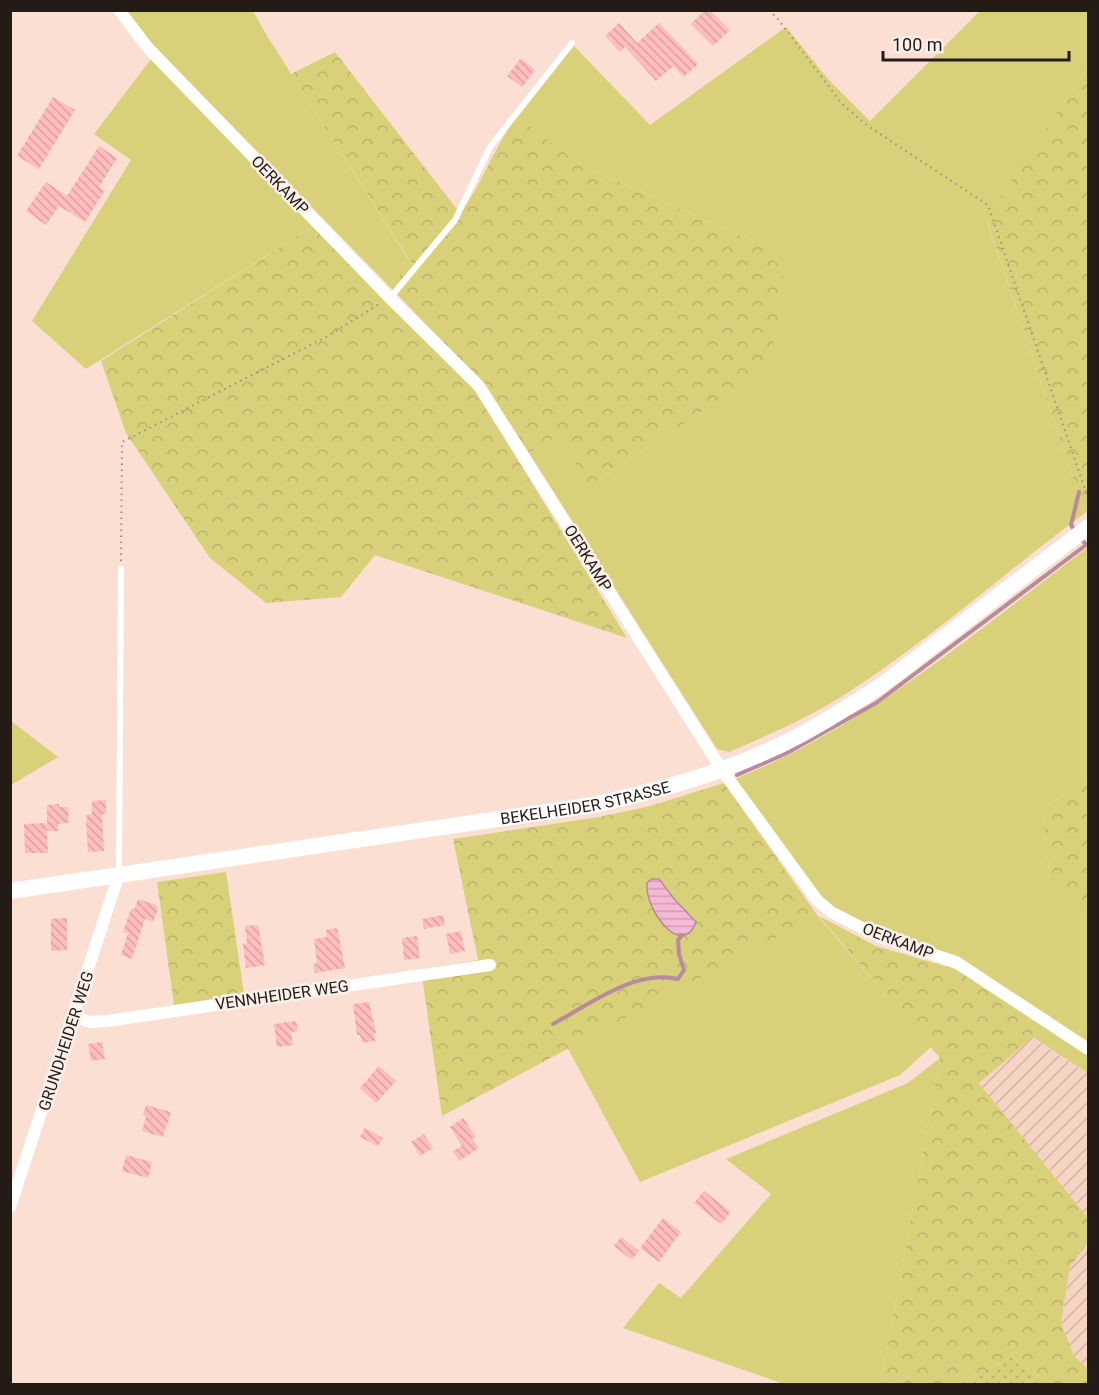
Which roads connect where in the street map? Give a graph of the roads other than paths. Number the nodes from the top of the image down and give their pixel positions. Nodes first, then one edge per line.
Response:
1 (119, 10) edge
2 (572, 43) dead end
3 (390, 298) junction
4 (1086, 529) edge
5 (121, 569) road end
6 (722, 770) junction
7 (119, 874) junction
8 (10, 891) edge
9 (490, 965) dead end
10 (74, 1016) junction
11 (1089, 1049) edge
12 (10, 1207) edge

1 - 3 street, OERKAMP
2 - 3 lane
3 - 6 street, OERKAMP
4 - 6 street, BEKELHEIDER STRASSE
5 - 7 lane
6 - 7 street, BEKELHEIDER STRASSE
6 - 11 street, OERKAMP
7 - 8 street, BEKELHEIDER STRASSE
7 - 10 street, GRUNDHEIDER WEG
9 - 10 street, VENNHEIDER WEG
10 - 12 street, GRUNDHEIDER WEG

